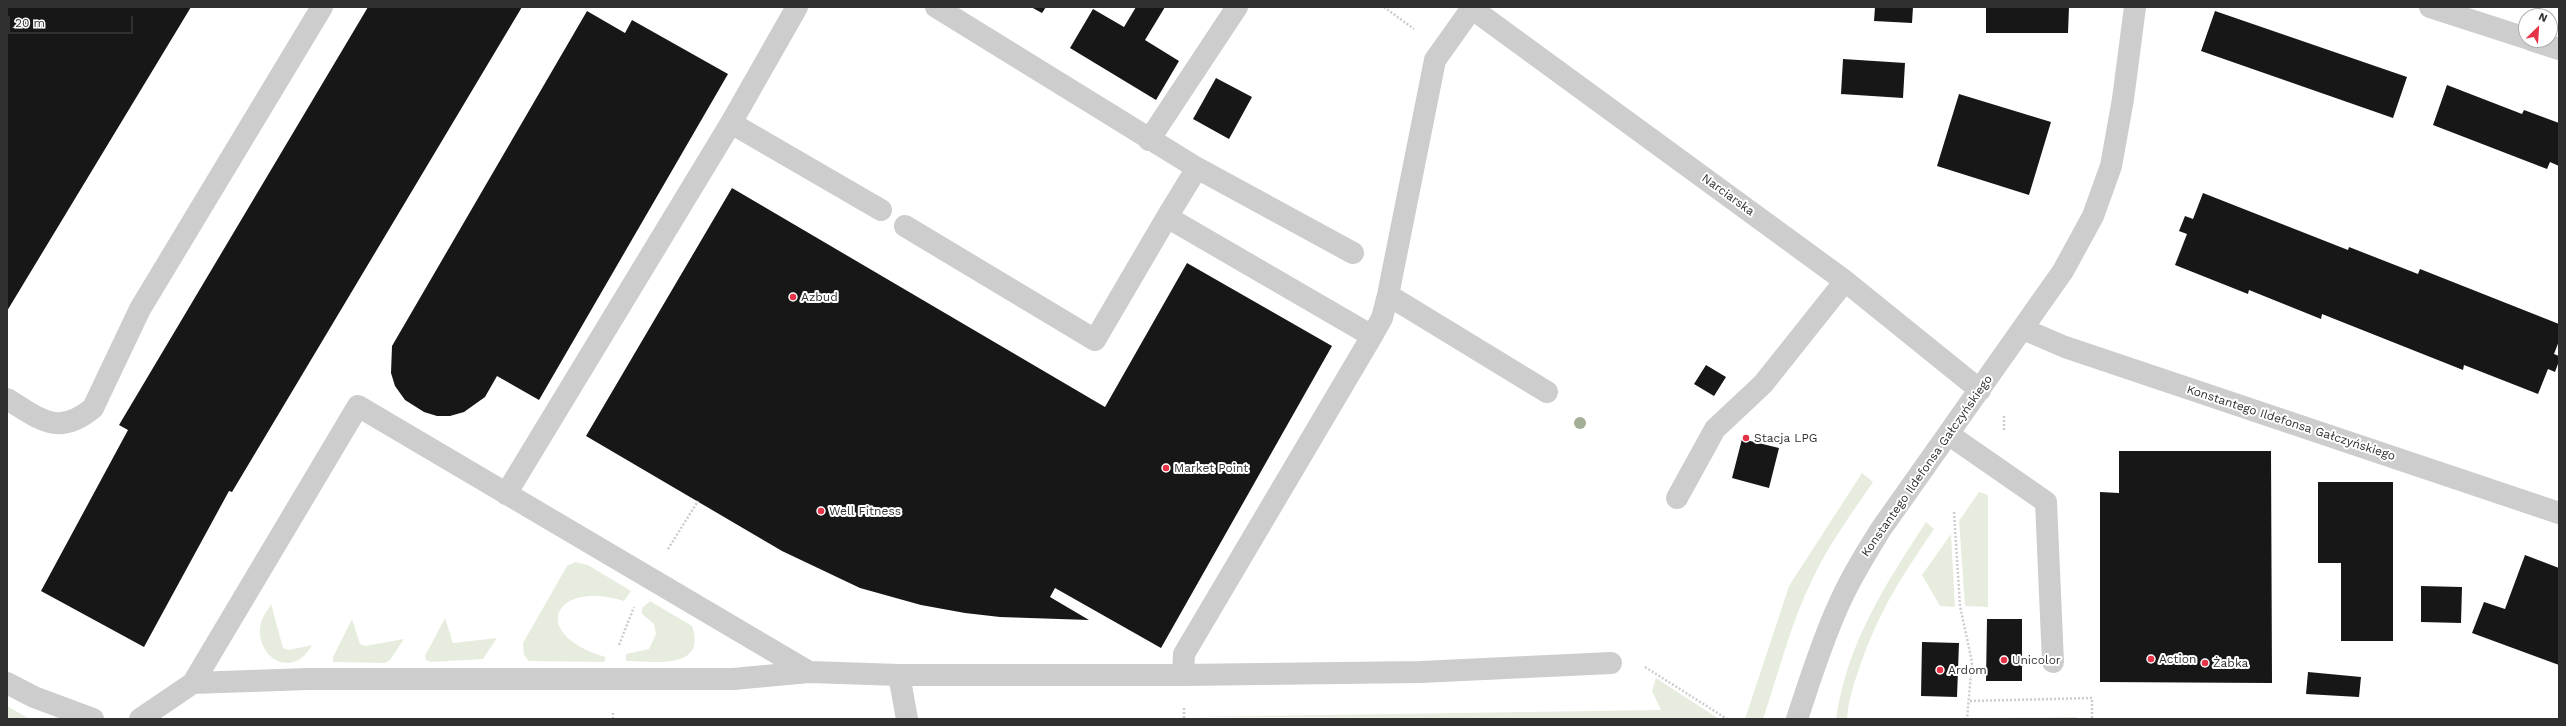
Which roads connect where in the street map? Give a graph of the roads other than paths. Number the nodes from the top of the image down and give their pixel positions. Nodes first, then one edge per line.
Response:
1 (322, 7) edge
2 (797, 7) edge
3 (936, 7) edge
4 (1237, 7) edge
5 (1471, 7) edge
6 (2135, 7) edge
7 (2430, 7) edge
8 (2518, 35) edge
9 (731, 123) junction
10 (1149, 140) junction
11 (1197, 168) junction
12 (881, 210) dead end
13 (1167, 217) junction
14 (905, 226) dead end
15 (1353, 253) dead end
16 (1845, 281) junction
17 (1388, 295) junction
18 (2024, 329) junction
19 (1372, 336) junction
20 (1980, 390) junction
21 (1547, 392) dead end
22 (7, 399) edge
23 (1948, 434) junction
24 (506, 494) junction
25 (1677, 498) dead end
26 (2559, 513) edge
27 (2053, 662) dead end
28 (1611, 663) dead end
29 (809, 672) junction
30 (899, 675) junction
31 (1183, 675) junction
32 (7, 683) edge
33 (193, 683) junction
34 (93, 719) edge
35 (140, 719) edge
36 (908, 719) edge
37 (1797, 719) edge

1 - 22 street
2 - 9 street
3 - 10 street
4 - 10 street
5 - 16 street, Narciarska
5 - 17 street
6 - 18 street, Konstantego Ildefonsa Gałczyńskiego
7 - 8 street
9 - 12 street
9 - 24 street
10 - 11 street
11 - 13 street
11 - 15 street
13 - 14 street
13 - 19 street
16 - 20 street, Narciarska
16 - 25 street
17 - 19 street
17 - 21 street
18 - 20 street, Konstantego Ildefonsa Gałczyńskiego
18 - 26 street, Konstantego Ildefonsa Gałczyńskiego
19 - 31 street
20 - 23 street, Konstantego Ildefonsa Gałczyńskiego
23 - 27 street
23 - 37 street, Konstantego Ildefonsa Gałczyńskiego
24 - 29 street
24 - 33 street
28 - 31 street
29 - 30 street
29 - 33 street
30 - 31 street
30 - 36 street
32 - 34 street
33 - 35 street

